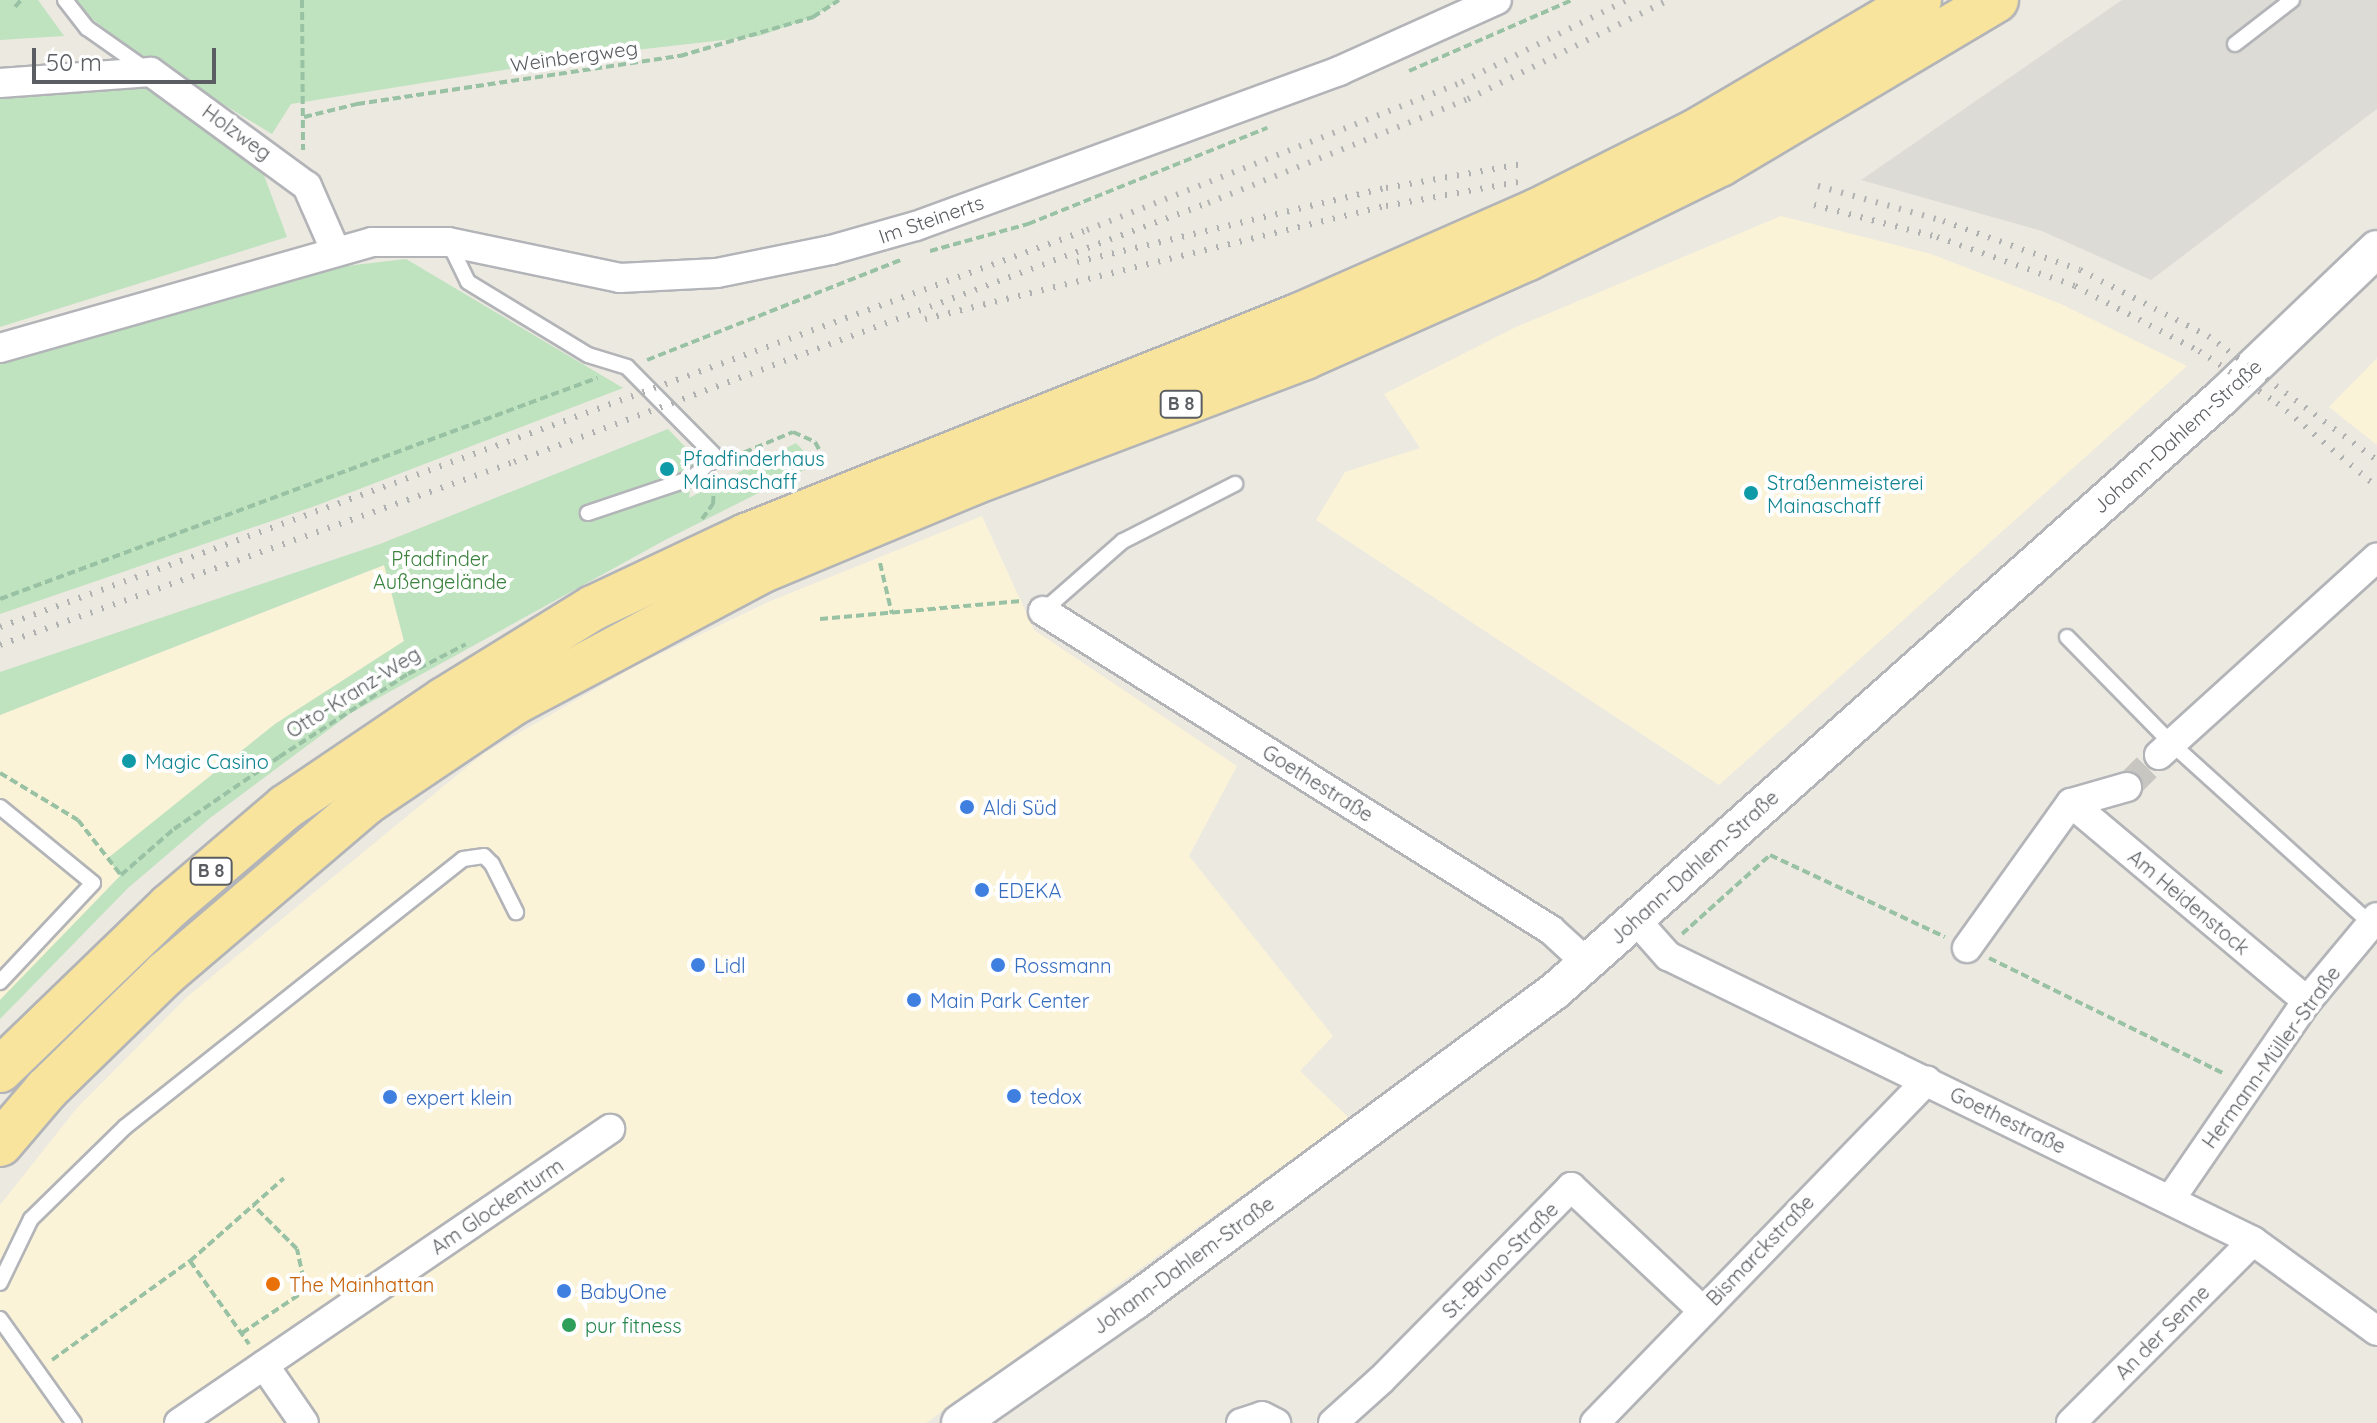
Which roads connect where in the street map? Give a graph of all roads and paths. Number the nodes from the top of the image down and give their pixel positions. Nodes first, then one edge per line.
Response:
1 (21, 0) edge
2 (65, 0) edge
3 (302, 0) edge
4 (839, 0) edge
5 (1497, 0) edge
6 (1919, 0) edge
7 (1996, 0) edge
8 (2292, 0) edge
9 (15, 7) dead end
10 (2235, 44) dead end
11 (151, 72) junction
12 (0, 83) edge
13 (304, 117) junction
14 (293, 174) junction
15 (448, 242) junction
16 (2377, 249) edge
17 (336, 252) junction
18 (0, 348) edge
19 (627, 367) junction
20 (716, 457) junction
21 (824, 458) dead end
22 (1235, 484) dead end
23 (588, 513) dead end
24 (699, 523) dead end
25 (2376, 557) edge
26 (880, 563) dead end
27 (0, 599) edge
28 (1043, 611) junction
29 (892, 614) junction
30 (820, 619) dead end
31 (2067, 637) dead end
32 (478, 638) dead end
33 (2166, 749) junction
34 (0, 773) edge
35 (2127, 787) tunnel mouth
36 (2071, 803) junction
37 (0, 807) edge
38 (516, 912) dead end
39 (1635, 919) junction
40 (2374, 920) edge
41 (1967, 948) dead end
42 (1587, 963) junction
43 (0, 982) edge
44 (2307, 1001) junction
45 (0, 1070) edge
46 (1927, 1080) junction
47 (610, 1129) dead end
48 (0, 1144) edge
49 (284, 1178) dead end
50 (2170, 1200) junction
51 (253, 1205) junction
52 (2253, 1241) junction
53 (190, 1261) junction
54 (0, 1283) edge
55 (1702, 1310) junction
56 (0, 1319) edge
57 (2377, 1331) edge
58 (241, 1333) junction
59 (264, 1365) junction
60 (37, 1371) junction
61 (74, 1423) edge
62 (179, 1423) edge
63 (304, 1423) edge
64 (960, 1423) edge
65 (1333, 1423) edge
66 (1595, 1423) edge
67 (2071, 1423) edge

1 - 9 path
2 - 11 lane
3 - 13 path
4 - 13 path, Weinbergweg
5 - 15 street, Im Steinerts
6 - 45 highway, B 8
7 - 48 highway, B 8
8 - 10 lane
11 - 12 street
11 - 14 street, Holzweg
13 - 14 path
14 - 17 street, Holzweg
15 - 17 street, Im Steinerts
15 - 19 lane
16 - 39 street, Johann-Dahlem-Straße
17 - 18 street, Im Steinerts
19 - 20 lane
19 - 27 path
20 - 21 path
20 - 23 lane
20 - 24 path
22 - 28 lane
25 - 33 street
26 - 29 path
28 - 29 path
28 - 42 street, Goethestraße
29 - 30 path
31 - 33 lane
32 - 34 path, Otto-Kranz-Weg
33 - 40 lane
35 - 36 street
36 - 41 street
36 - 44 street, Am Heidenstock
37 - 43 lane
38 - 54 lane
39 - 42 street, Johann-Dahlem-Straße
39 - 46 street, Goethestraße
40 - 44 street, Hermann-Müller-Straße
42 - 64 street, Johann-Dahlem-Straße
44 - 50 street, Hermann-Müller-Straße
46 - 50 street, Goethestraße
46 - 55 street, Bismarckstraße
47 - 59 street, Am Glockenturm
49 - 51 path
50 - 52 street, Goethestraße
51 - 53 path
51 - 58 path
52 - 57 street, Goethestraße
52 - 67 street, An der Senne
53 - 58 path
53 - 60 path
55 - 65 street, St.-Bruno-Straße
55 - 66 street, Bismarckstraße
56 - 60 lane
58 - 59 path
59 - 62 street, Am Glockenturm
59 - 63 street
60 - 61 lane

